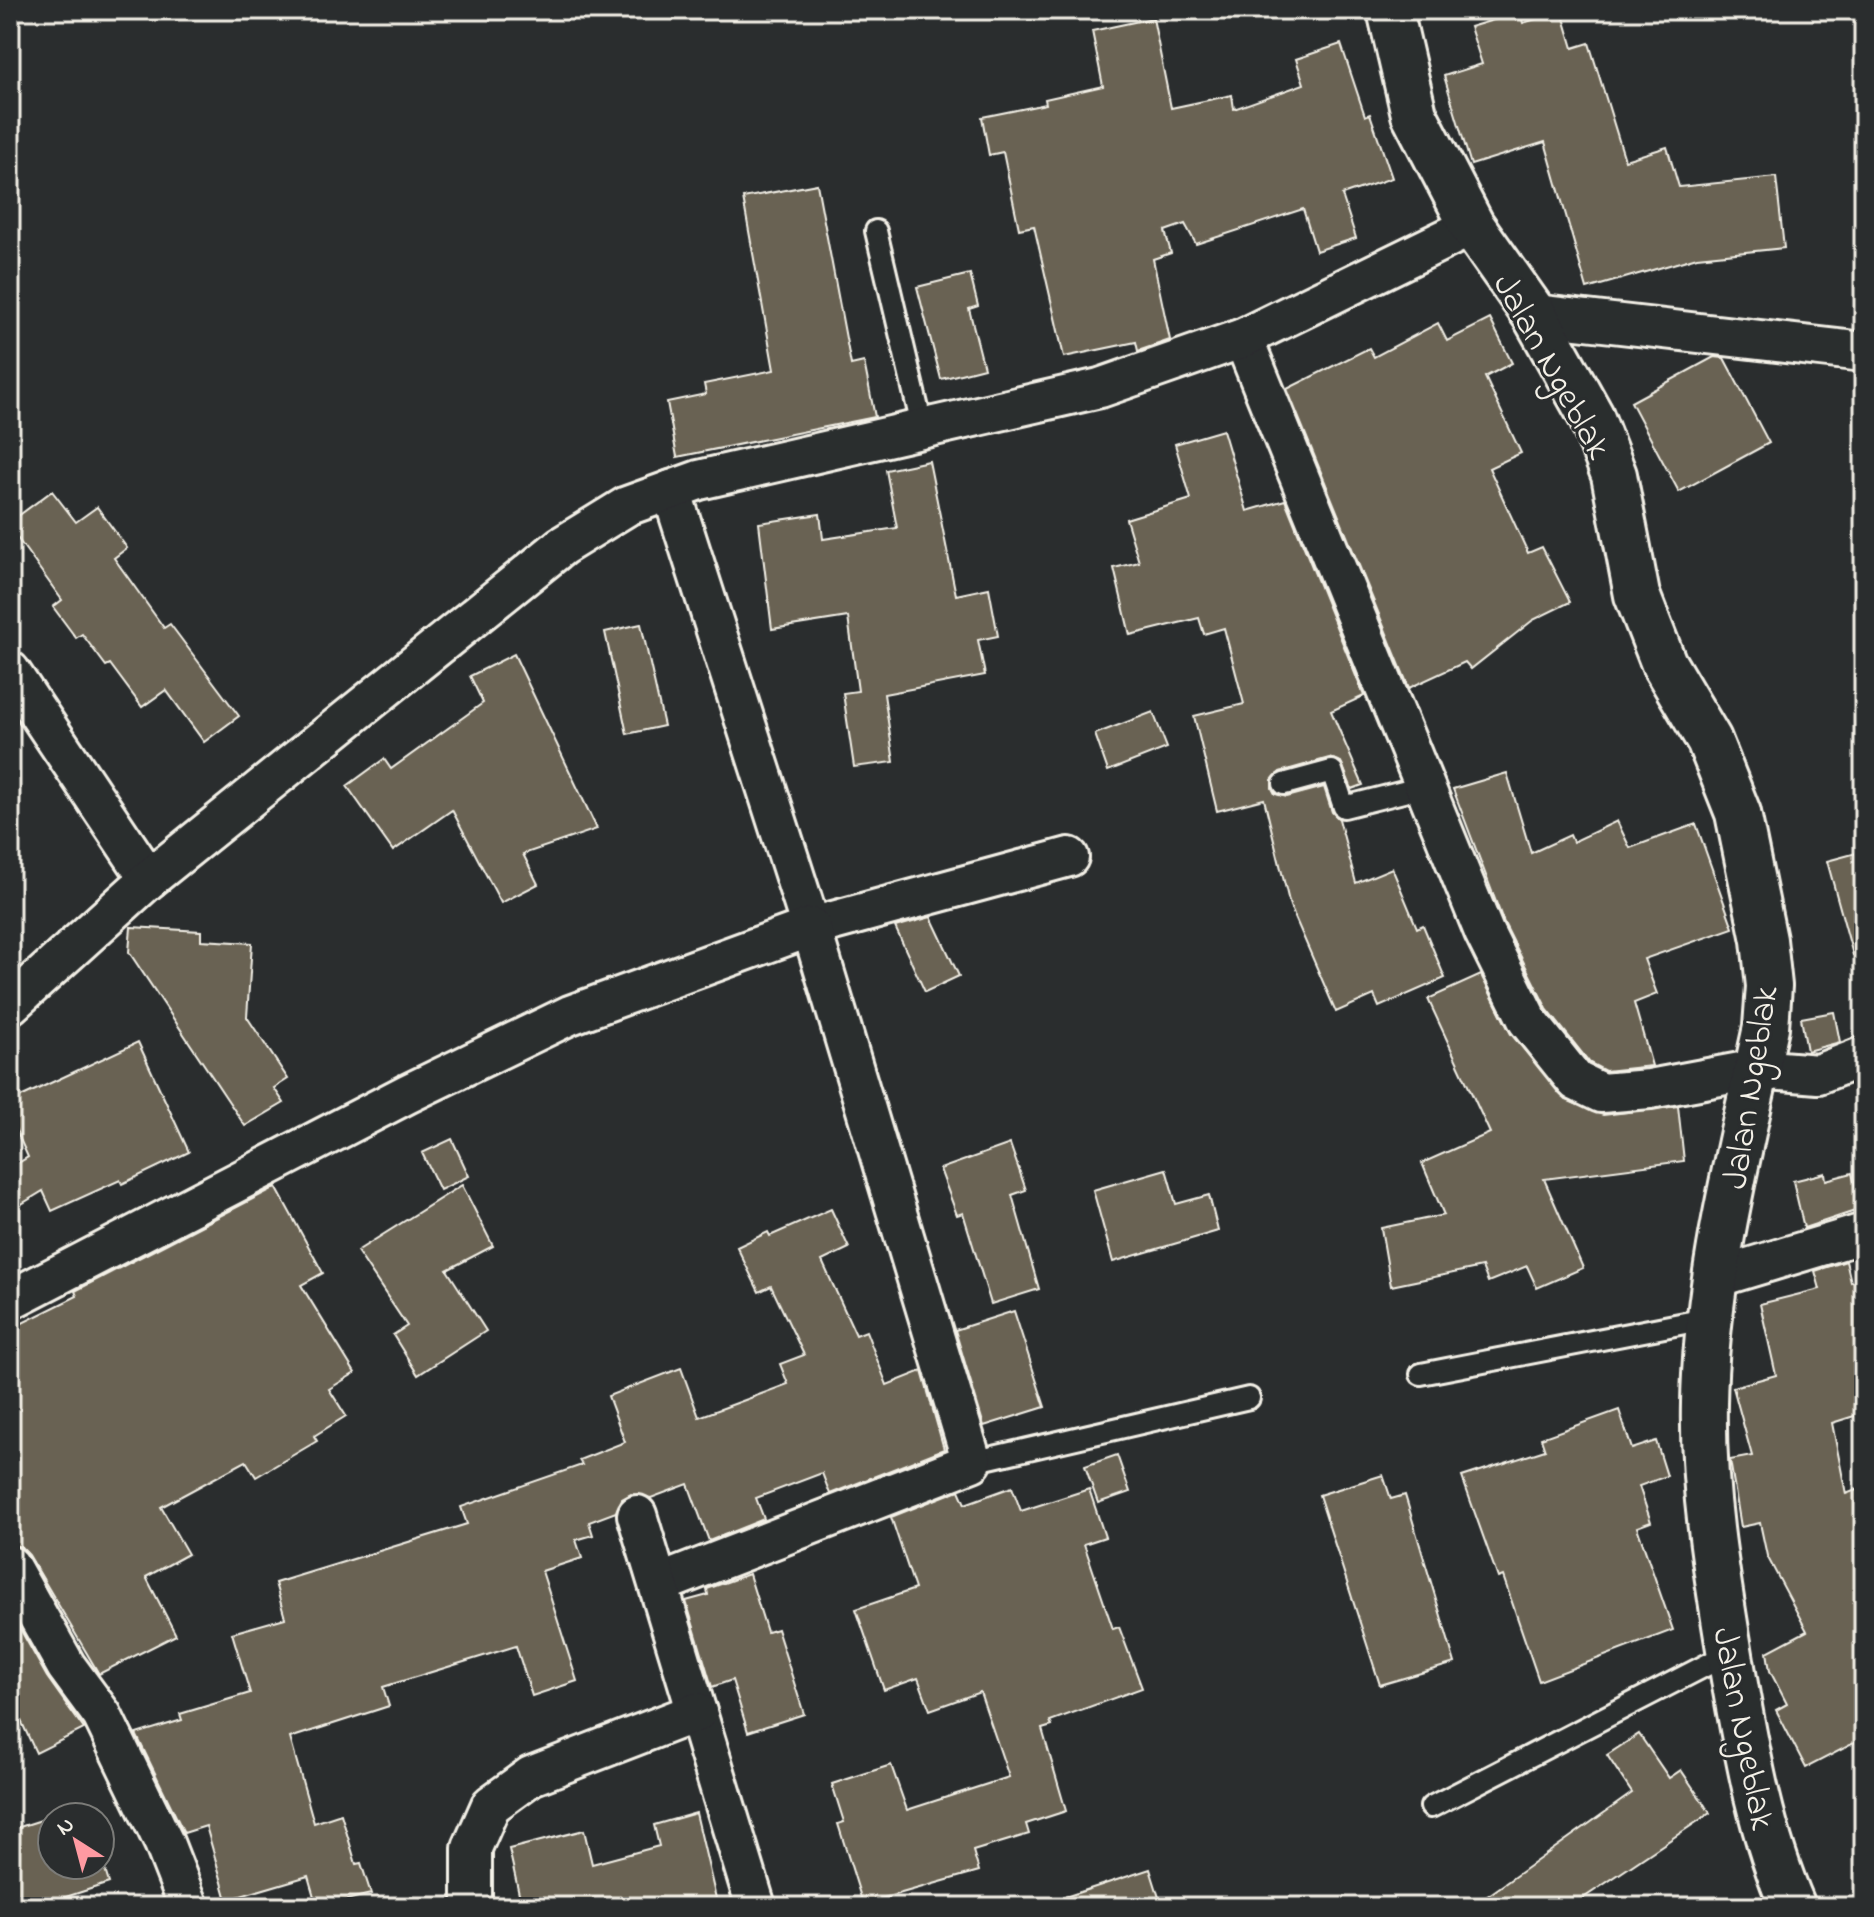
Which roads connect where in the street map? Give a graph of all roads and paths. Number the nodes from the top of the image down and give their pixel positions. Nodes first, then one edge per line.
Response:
1 (1391, 10) edge
2 (1472, 226) junction
3 (876, 231) dead end
4 (1534, 314) junction
5 (1243, 338) junction
6 (1864, 352) edge
7 (923, 430) junction
8 (671, 490) junction
9 (10, 671) edge
10 (1284, 784) dead end
11 (1427, 786) junction
12 (1069, 857) dead end
13 (149, 879) junction
14 (811, 927) junction
15 (10, 1005) edge
16 (1864, 1056) edge
17 (1757, 1069) junction
18 (1864, 1233) edge
19 (1713, 1298) junction
20 (10, 1300) edge
21 (1421, 1374) dead end
22 (1249, 1398) dead end
23 (972, 1462) junction
24 (637, 1515) dead end
25 (10, 1566) edge
26 (659, 1584) junction
27 (1730, 1653) junction
28 (697, 1712) junction
29 (1431, 1807) dead end
30 (189, 1907) edge
31 (472, 1907) edge
32 (756, 1907) edge
33 (1793, 1907) edge

1 - 2 main road, Jalan Ngeblak
2 - 4 main road, Jalan Ngeblak
2 - 5 street
3 - 7 lane
4 - 6 street
4 - 17 main road, Jalan Ngeblak
5 - 7 street
5 - 11 street
7 - 8 street
8 - 13 street
8 - 14 street
9 - 13 street
10 - 11 lane
11 - 17 street
12 - 14 street
13 - 15 street
14 - 20 street
14 - 23 street
16 - 17 street
17 - 19 main road, Jalan Ngeblak
18 - 19 street
19 - 21 lane
19 - 27 main road, Jalan Ngeblak
22 - 23 lane
23 - 26 street
24 - 26 street
25 - 30 street
26 - 28 street
27 - 29 lane
27 - 33 main road, Jalan Ngeblak
28 - 31 street
28 - 32 street

